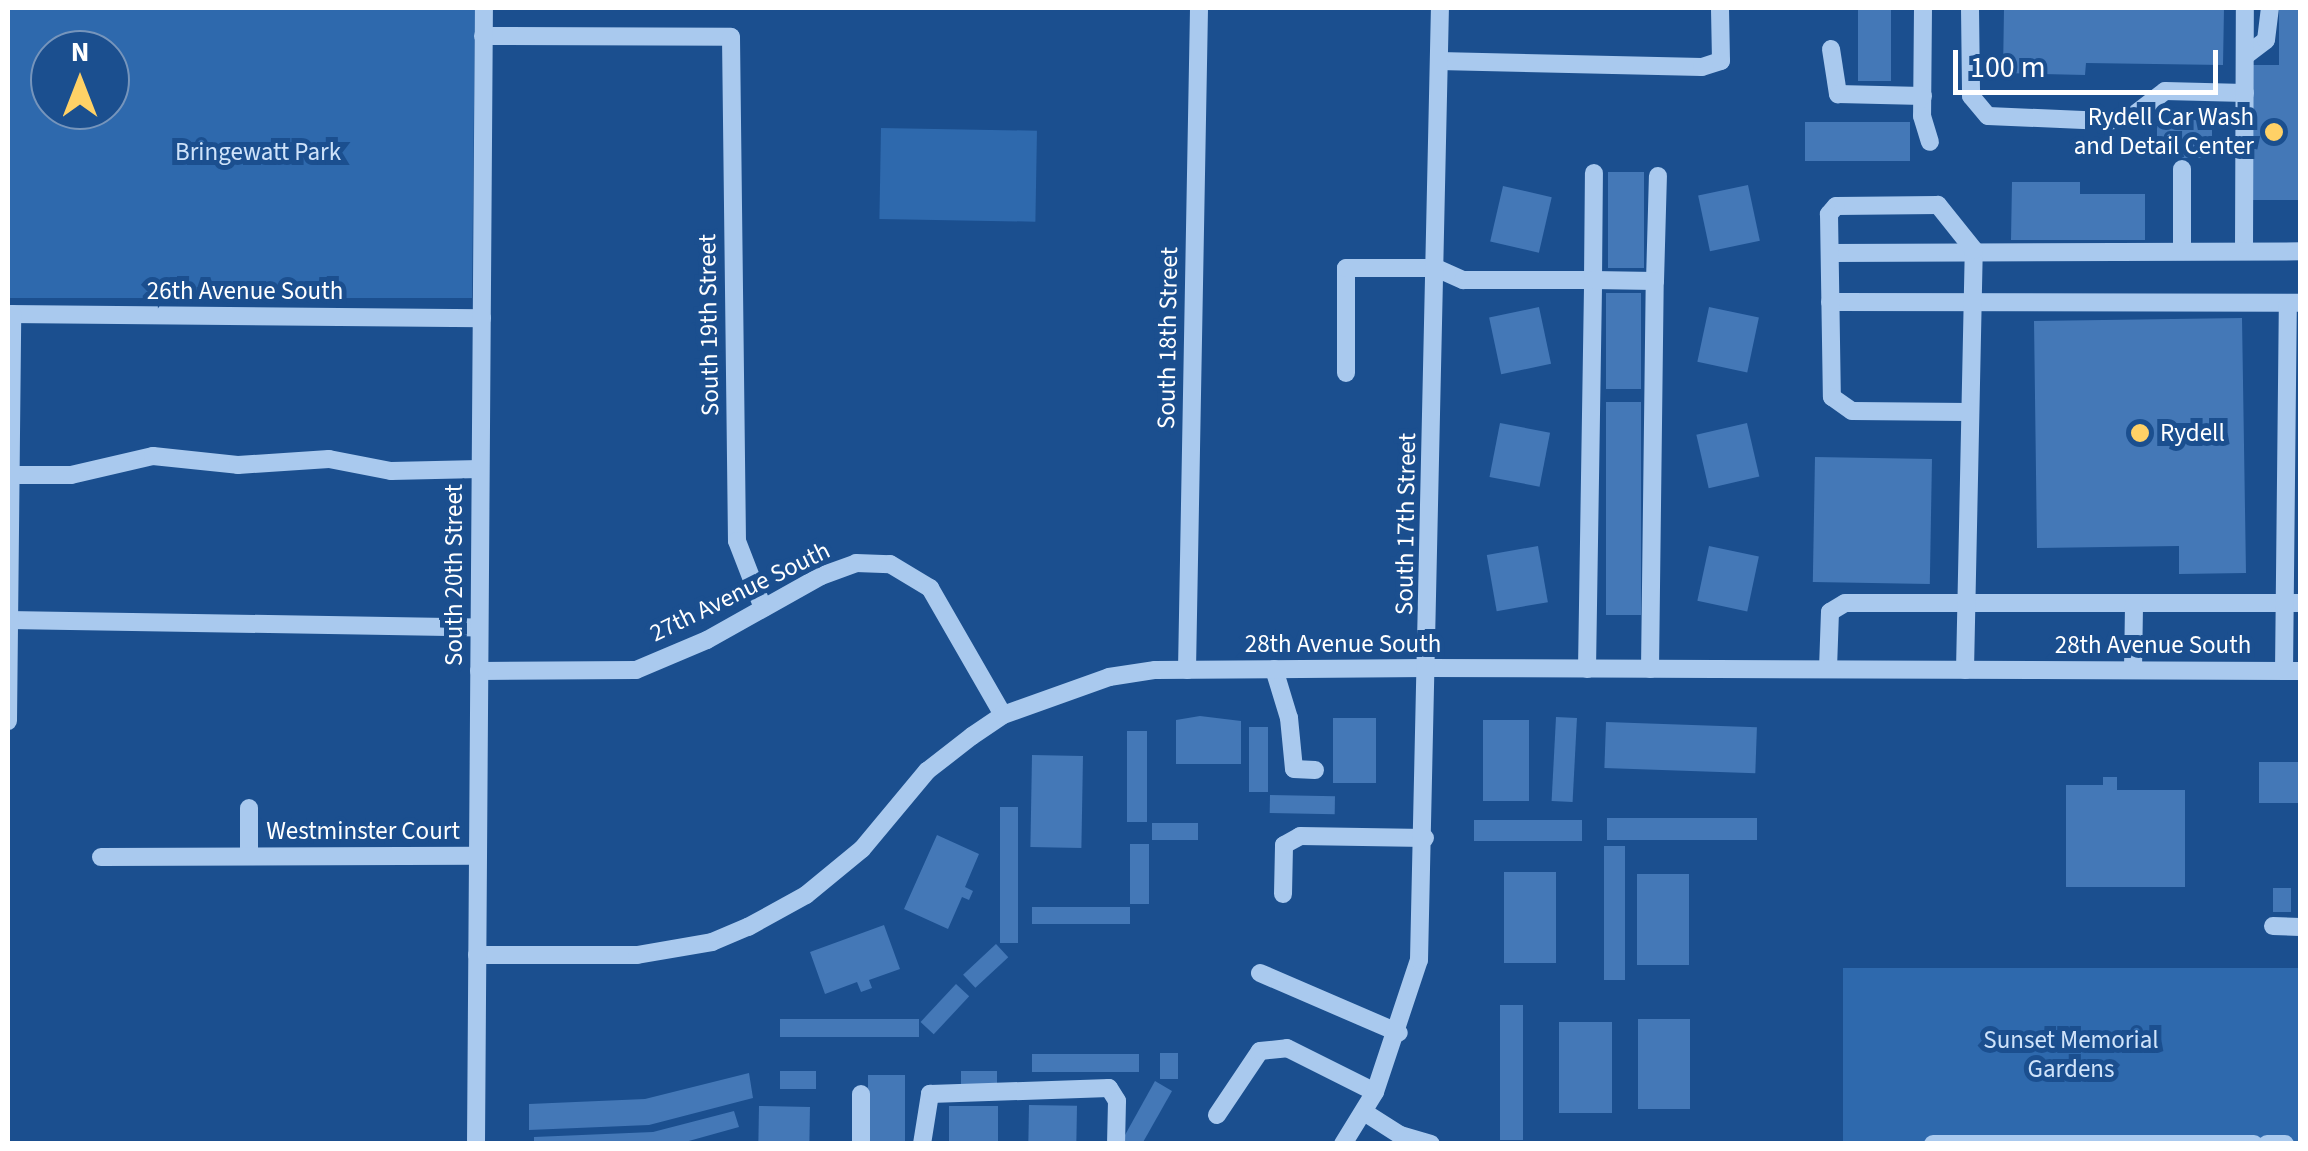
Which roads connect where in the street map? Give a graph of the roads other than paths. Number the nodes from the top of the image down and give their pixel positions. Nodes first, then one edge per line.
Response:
1 (484, 8) edge
2 (1199, 8) edge
3 (1440, 8) edge
4 (1720, 8) edge
5 (1922, 8) edge
6 (1970, 8) edge
7 (2246, 8) edge
8 (2270, 8) edge
9 (483, 36) junction
10 (1831, 49) dead end
11 (2245, 56) junction
12 (1439, 61) junction
13 (2245, 92) junction
14 (1923, 96) junction
15 (1930, 142) dead end
16 (2182, 169) dead end
17 (1594, 173) dead end
18 (1658, 176) dead end
19 (1974, 250) junction
20 (2182, 251) junction
21 (2244, 251) junction
22 (2300, 251) edge
23 (1830, 253) junction
24 (1436, 268) junction
25 (1593, 280) junction
26 (1655, 281) junction
27 (1830, 302) junction
28 (1974, 302) junction
29 (2294, 303) edge
30 (10, 314) edge
31 (482, 318) junction
32 (2294, 349) edge
33 (1346, 373) dead end
34 (1968, 412) junction
35 (480, 469) junction
36 (10, 474) junction
37 (1965, 603) junction
38 (2134, 603) junction
39 (2293, 603) edge
40 (763, 608) junction
41 (8, 620) edge
42 (478, 627) junction
43 (1428, 668) junction
44 (1274, 669) junction
45 (1588, 669) junction
46 (1650, 669) junction
47 (1188, 670) junction
48 (1828, 670) junction
49 (1965, 670) junction
50 (2134, 670) junction
51 (478, 671) junction
52 (2292, 671) edge
53 (1003, 716) junction
54 (8, 721) edge
55 (1315, 770) dead end
56 (249, 808) dead end
57 (1425, 838) junction
58 (249, 855) junction
59 (477, 856) junction
60 (101, 857) dead end
61 (1284, 894) dead end
62 (2272, 926) dead end
63 (2300, 927) edge
64 (477, 955) junction
65 (1260, 974) dead end
66 (1398, 1033) junction
67 (1375, 1092) junction
68 (861, 1094) dead end
69 (1364, 1112) junction
70 (1217, 1115) dead end
71 (476, 1144) edge
72 (861, 1144) edge
73 (922, 1144) edge
74 (1116, 1144) edge
75 (1342, 1144) edge
76 (1431, 1144) edge
77 (1932, 1144) edge
78 (2254, 1144) edge
79 (2267, 1144) edge
80 (2286, 1144) edge

1 - 9 street, South 20th Street
2 - 47 street, South 18th Street
3 - 12 street, South 17th Street
4 - 12 street
5 - 14 street
6 - 13 street
7 - 11 street
8 - 11 street
9 - 31 street, South 20th Street
9 - 40 street, South 19th Street
10 - 14 street
11 - 13 street
12 - 24 street, South 17th Street
13 - 21 street
14 - 15 street
16 - 20 street
17 - 25 street
18 - 26 street
19 - 20 street
19 - 23 street
19 - 23 street
19 - 28 street
20 - 21 street
21 - 22 street
23 - 27 street
24 - 25 street
24 - 33 street
24 - 43 street, South 17th Street
25 - 26 street
25 - 45 street
26 - 46 street
27 - 28 street
27 - 34 street
28 - 29 street
28 - 34 street
29 - 32 street
30 - 31 street, 26th Avenue South
30 - 36 street
31 - 35 street, South 20th Street
32 - 39 street
34 - 37 street
35 - 36 street
35 - 42 street, South 20th Street
36 - 41 street
37 - 38 street
37 - 48 street
37 - 49 street
38 - 39 street
38 - 50 street
39 - 52 street
40 - 51 street, 27th Avenue South
40 - 53 street, 27th Avenue South
41 - 42 street
41 - 54 street
42 - 51 street, South 20th Street
43 - 44 street, 28th Avenue South
43 - 45 street, 28th Avenue South
43 - 57 street, South 17th Street
44 - 47 street, 28th Avenue South
44 - 55 street
45 - 46 street, 28th Avenue South
46 - 48 street, 28th Avenue South
47 - 53 street, 28th Avenue South
48 - 49 street, 28th Avenue South
49 - 50 street, 28th Avenue South
50 - 52 street, 28th Avenue South
51 - 59 street, South 20th Street
53 - 64 street, 28th Avenue South
56 - 58 street, Westminster Court
57 - 61 street
57 - 66 street, South 17th Street
58 - 59 street, Westminster Court
58 - 60 street, Westminster Court
59 - 64 street, South 20th Street
62 - 63 street
64 - 71 street, South 20th Street
65 - 66 street
66 - 67 street, South 17th Street
67 - 69 street, South 17th Street
67 - 70 street
68 - 72 street
69 - 75 street, South 17th Street
69 - 76 street
73 - 74 street
77 - 78 street
79 - 80 street

